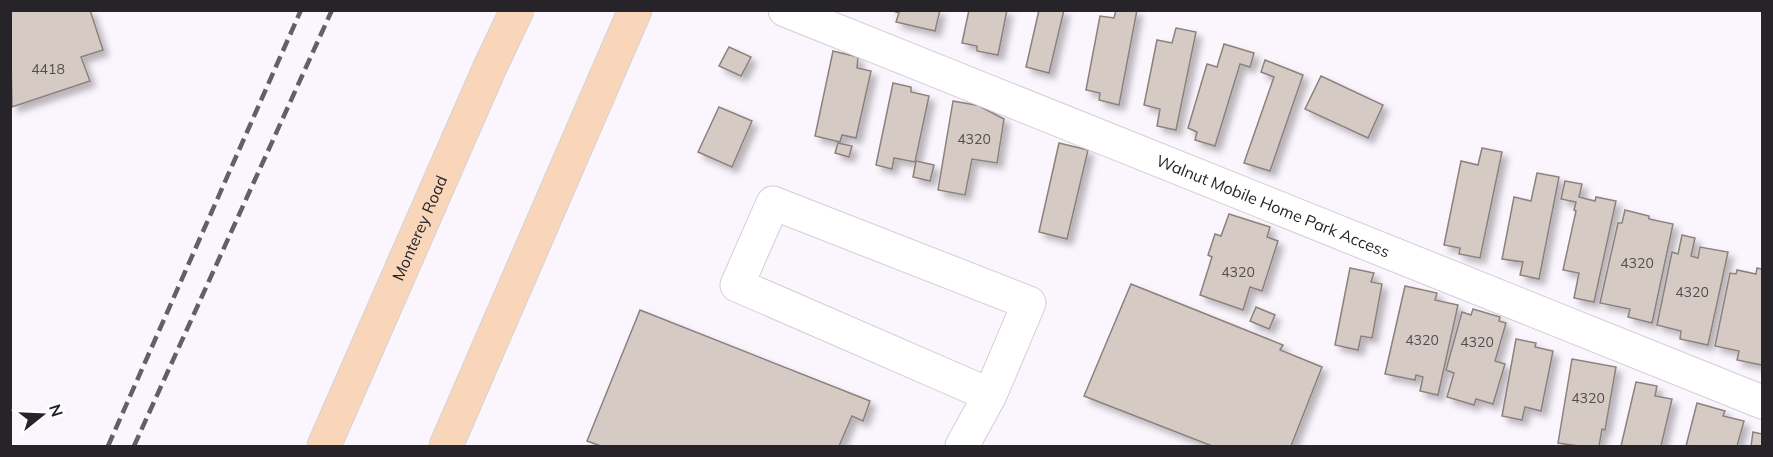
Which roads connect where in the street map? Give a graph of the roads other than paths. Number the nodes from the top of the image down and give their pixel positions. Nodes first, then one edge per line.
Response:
1 (516, 10) edge
2 (635, 10) edge
3 (785, 10) edge
4 (990, 395) junction
5 (1762, 402) edge
6 (324, 447) edge
7 (446, 447) edge
8 (962, 447) edge

1 - 6 main road, Monterey Road
2 - 7 main road
3 - 5 street, Walnut Mobile Home Park Access
4 - 4 street
4 - 8 street

